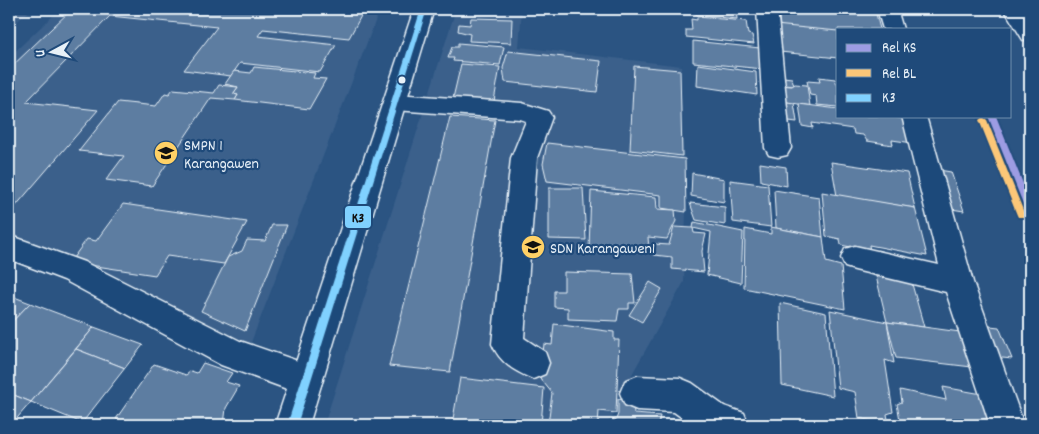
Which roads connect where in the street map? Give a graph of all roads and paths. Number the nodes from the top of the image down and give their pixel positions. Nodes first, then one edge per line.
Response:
1 (424, 9) edge
2 (767, 9) edge
3 (887, 9) edge
4 (1014, 9) edge
5 (893, 28) edge
6 (1030, 36) edge
7 (395, 102) junction
8 (915, 118) edge
9 (778, 148) dead end
10 (9, 247) edge
11 (855, 258) dead end
12 (958, 282) junction
13 (533, 363) dead end
14 (306, 380) junction
15 (637, 393) dead end
16 (292, 425) edge
17 (732, 425) edge
18 (1007, 425) edge

1 - 7 street
2 - 9 street
3 - 5 street
4 - 6 street
7 - 13 street
7 - 14 street
8 - 12 street
10 - 14 street
11 - 12 street
12 - 18 street
14 - 16 street
15 - 17 street

